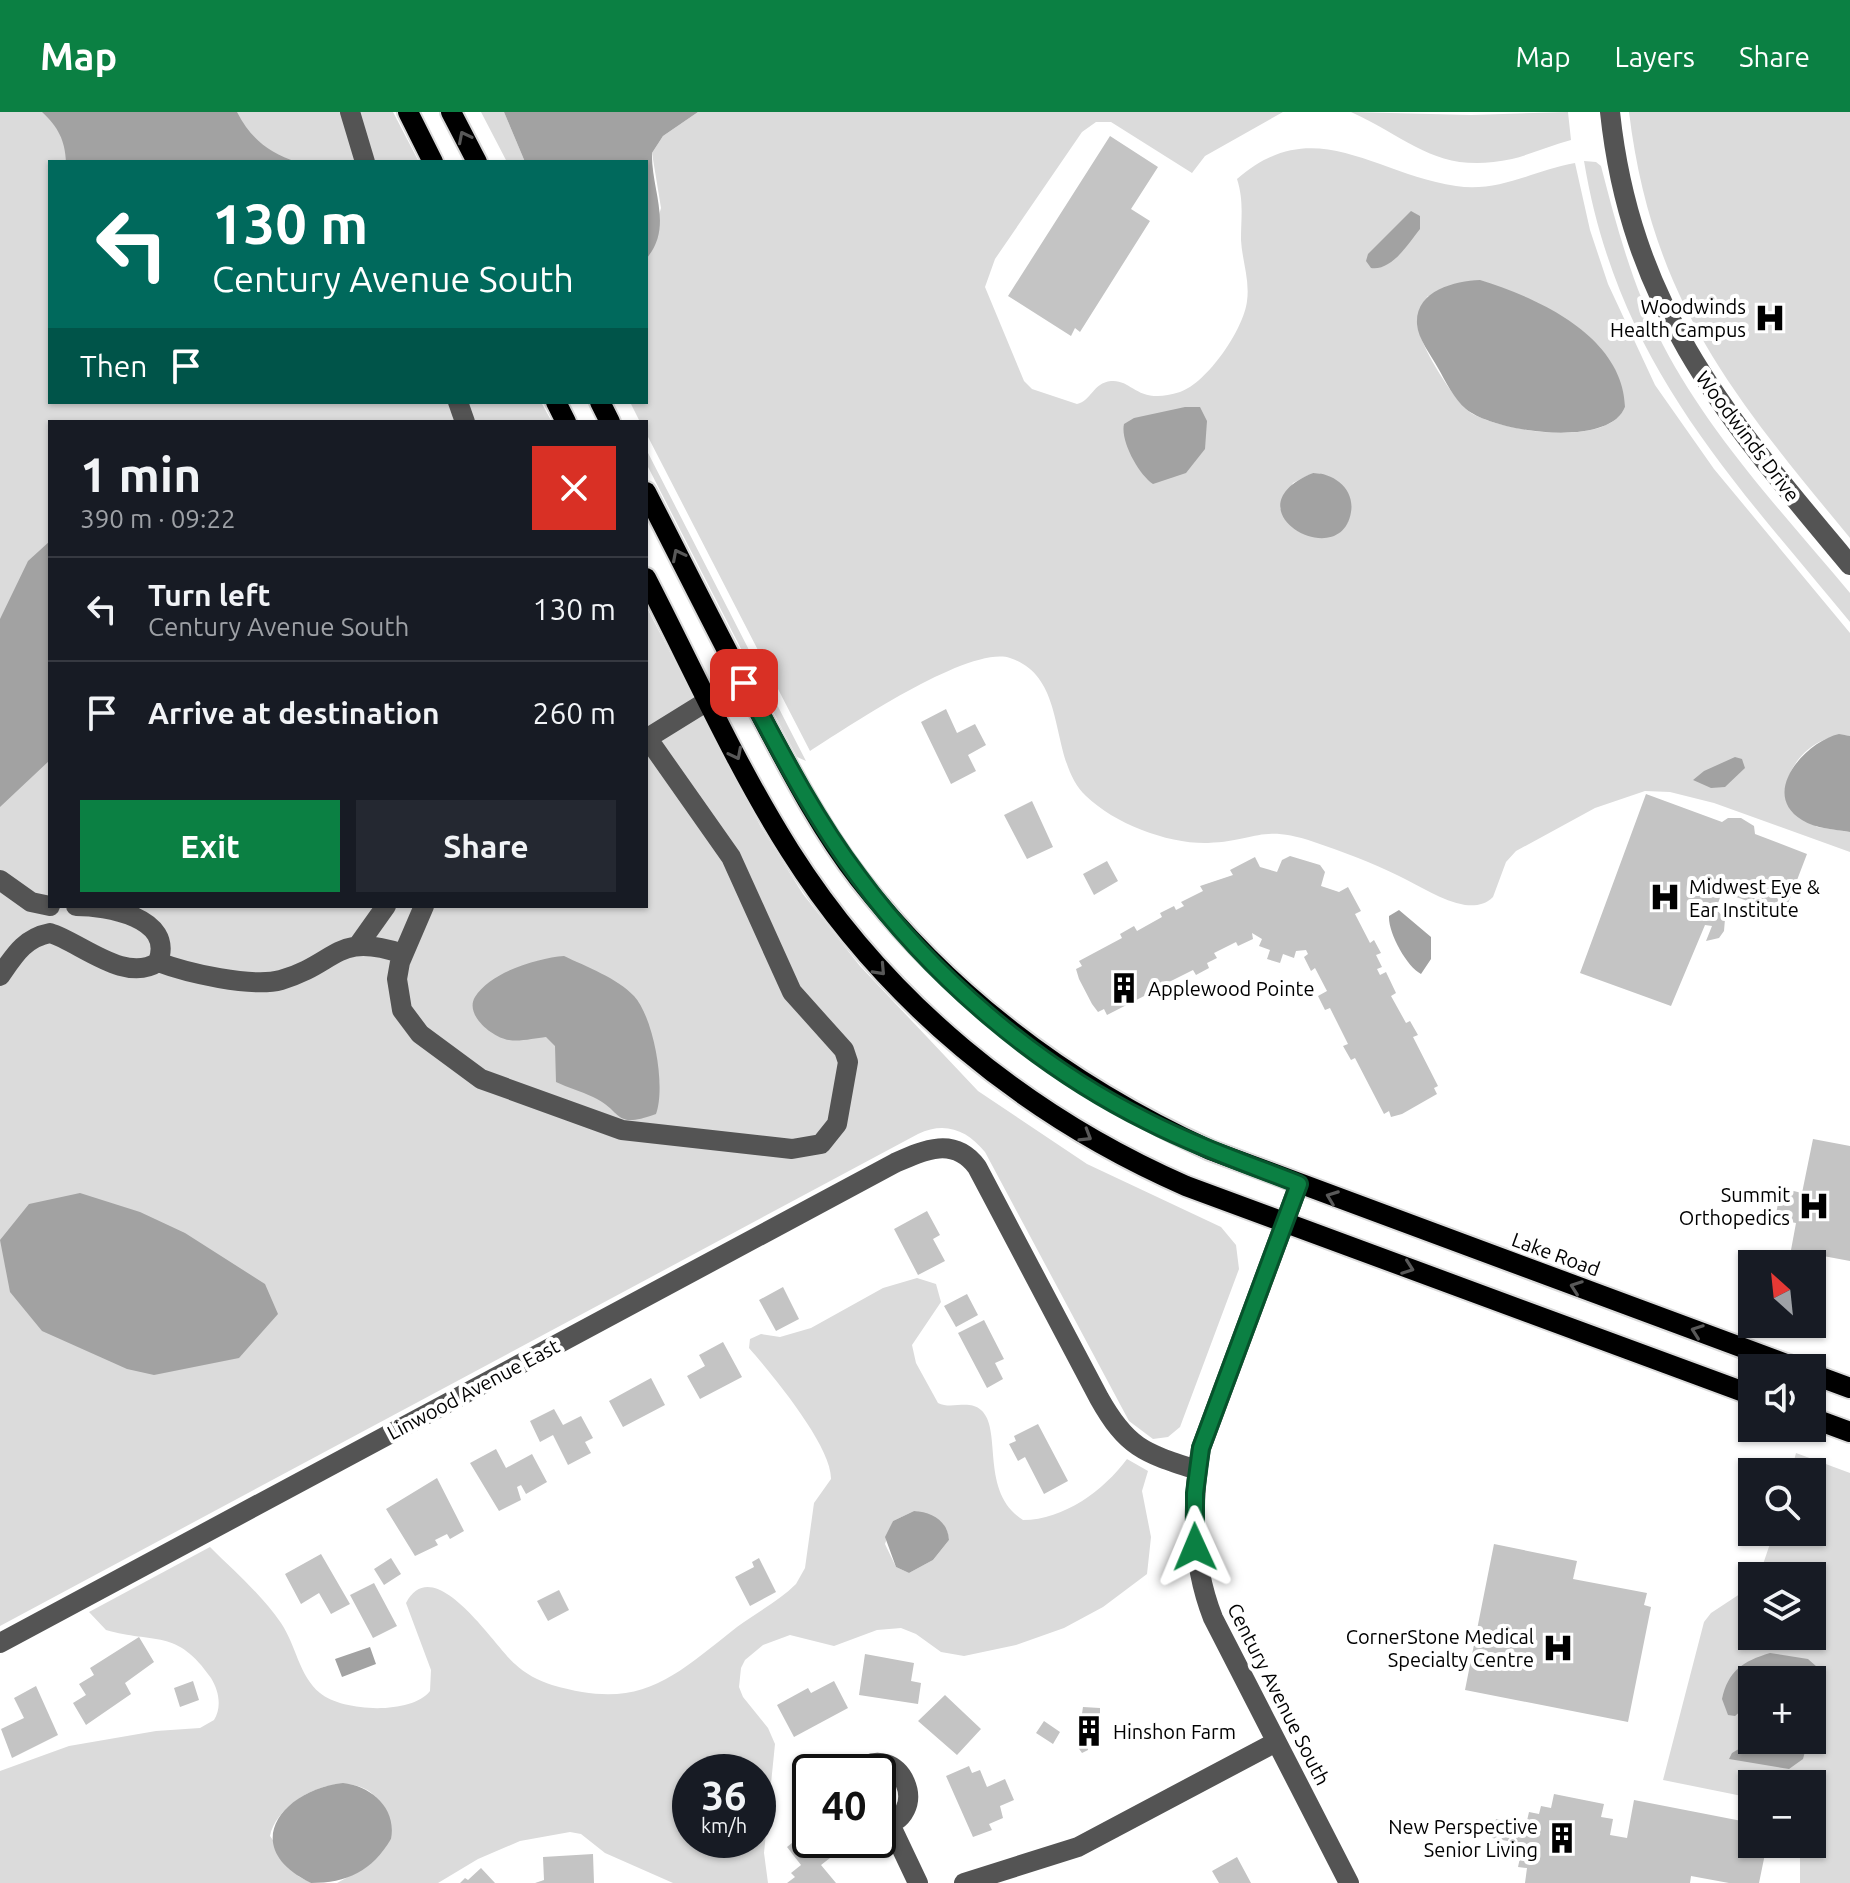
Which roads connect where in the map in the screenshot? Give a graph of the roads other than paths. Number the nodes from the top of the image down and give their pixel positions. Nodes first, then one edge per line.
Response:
1 (350, 112) edge
2 (408, 112) edge
3 (451, 112) edge
4 (1610, 112) edge
5 (364, 160) edge
6 (432, 160) edge
7 (476, 160) edge
8 (648, 496) edge
9 (1850, 565) edge
10 (648, 582) edge
11 (709, 700) junction
12 (648, 738) edge
13 (648, 740) edge
14 (0, 880) edge
15 (48, 906) edge
16 (90, 908) edge
17 (385, 908) edge
18 (423, 908) edge
19 (34, 937) junction
20 (359, 944) junction
21 (403, 954) junction
22 (158, 962) junction
23 (0, 976) edge
24 (1299, 1184) junction
25 (1282, 1222) junction
26 (1759, 1354) edge
27 (1826, 1379) edge
28 (1850, 1388) edge
29 (1738, 1390) edge
30 (1826, 1423) edge
31 (1850, 1432) edge
32 (1197, 1470) junction
33 (0, 1643) edge
34 (1276, 1742) junction
35 (896, 1772) edge
36 (896, 1816) edge
37 (896, 1846) edge
38 (918, 1883) edge
39 (964, 1883) edge
40 (1349, 1883) edge

1 - 5 street
2 - 6 main road
7 -> 3 main road
4 - 9 street, Woodwinds Drive
24 -> 8 main road
10 - 11 main road
11 - 12 street
11 -> 25 main road
13 - 21 street
14 - 15 street
15 - 19 street
16 - 22 street
17 - 20 street
18 - 21 street
19 - 22 street
19 - 23 street
20 - 21 street
20 - 22 street
24 - 25 street, Century Avenue South
26 -> 24 main road, Lake Road
25 -> 29 main road
25 - 32 street, Century Avenue South
27 - 28 main road
30 - 31 main road
32 - 33 street, Linwood Avenue East
32 - 34 street, Century Avenue South
34 - 39 street
34 - 40 street, Century Avenue South
35 - 36 street
37 - 38 street

